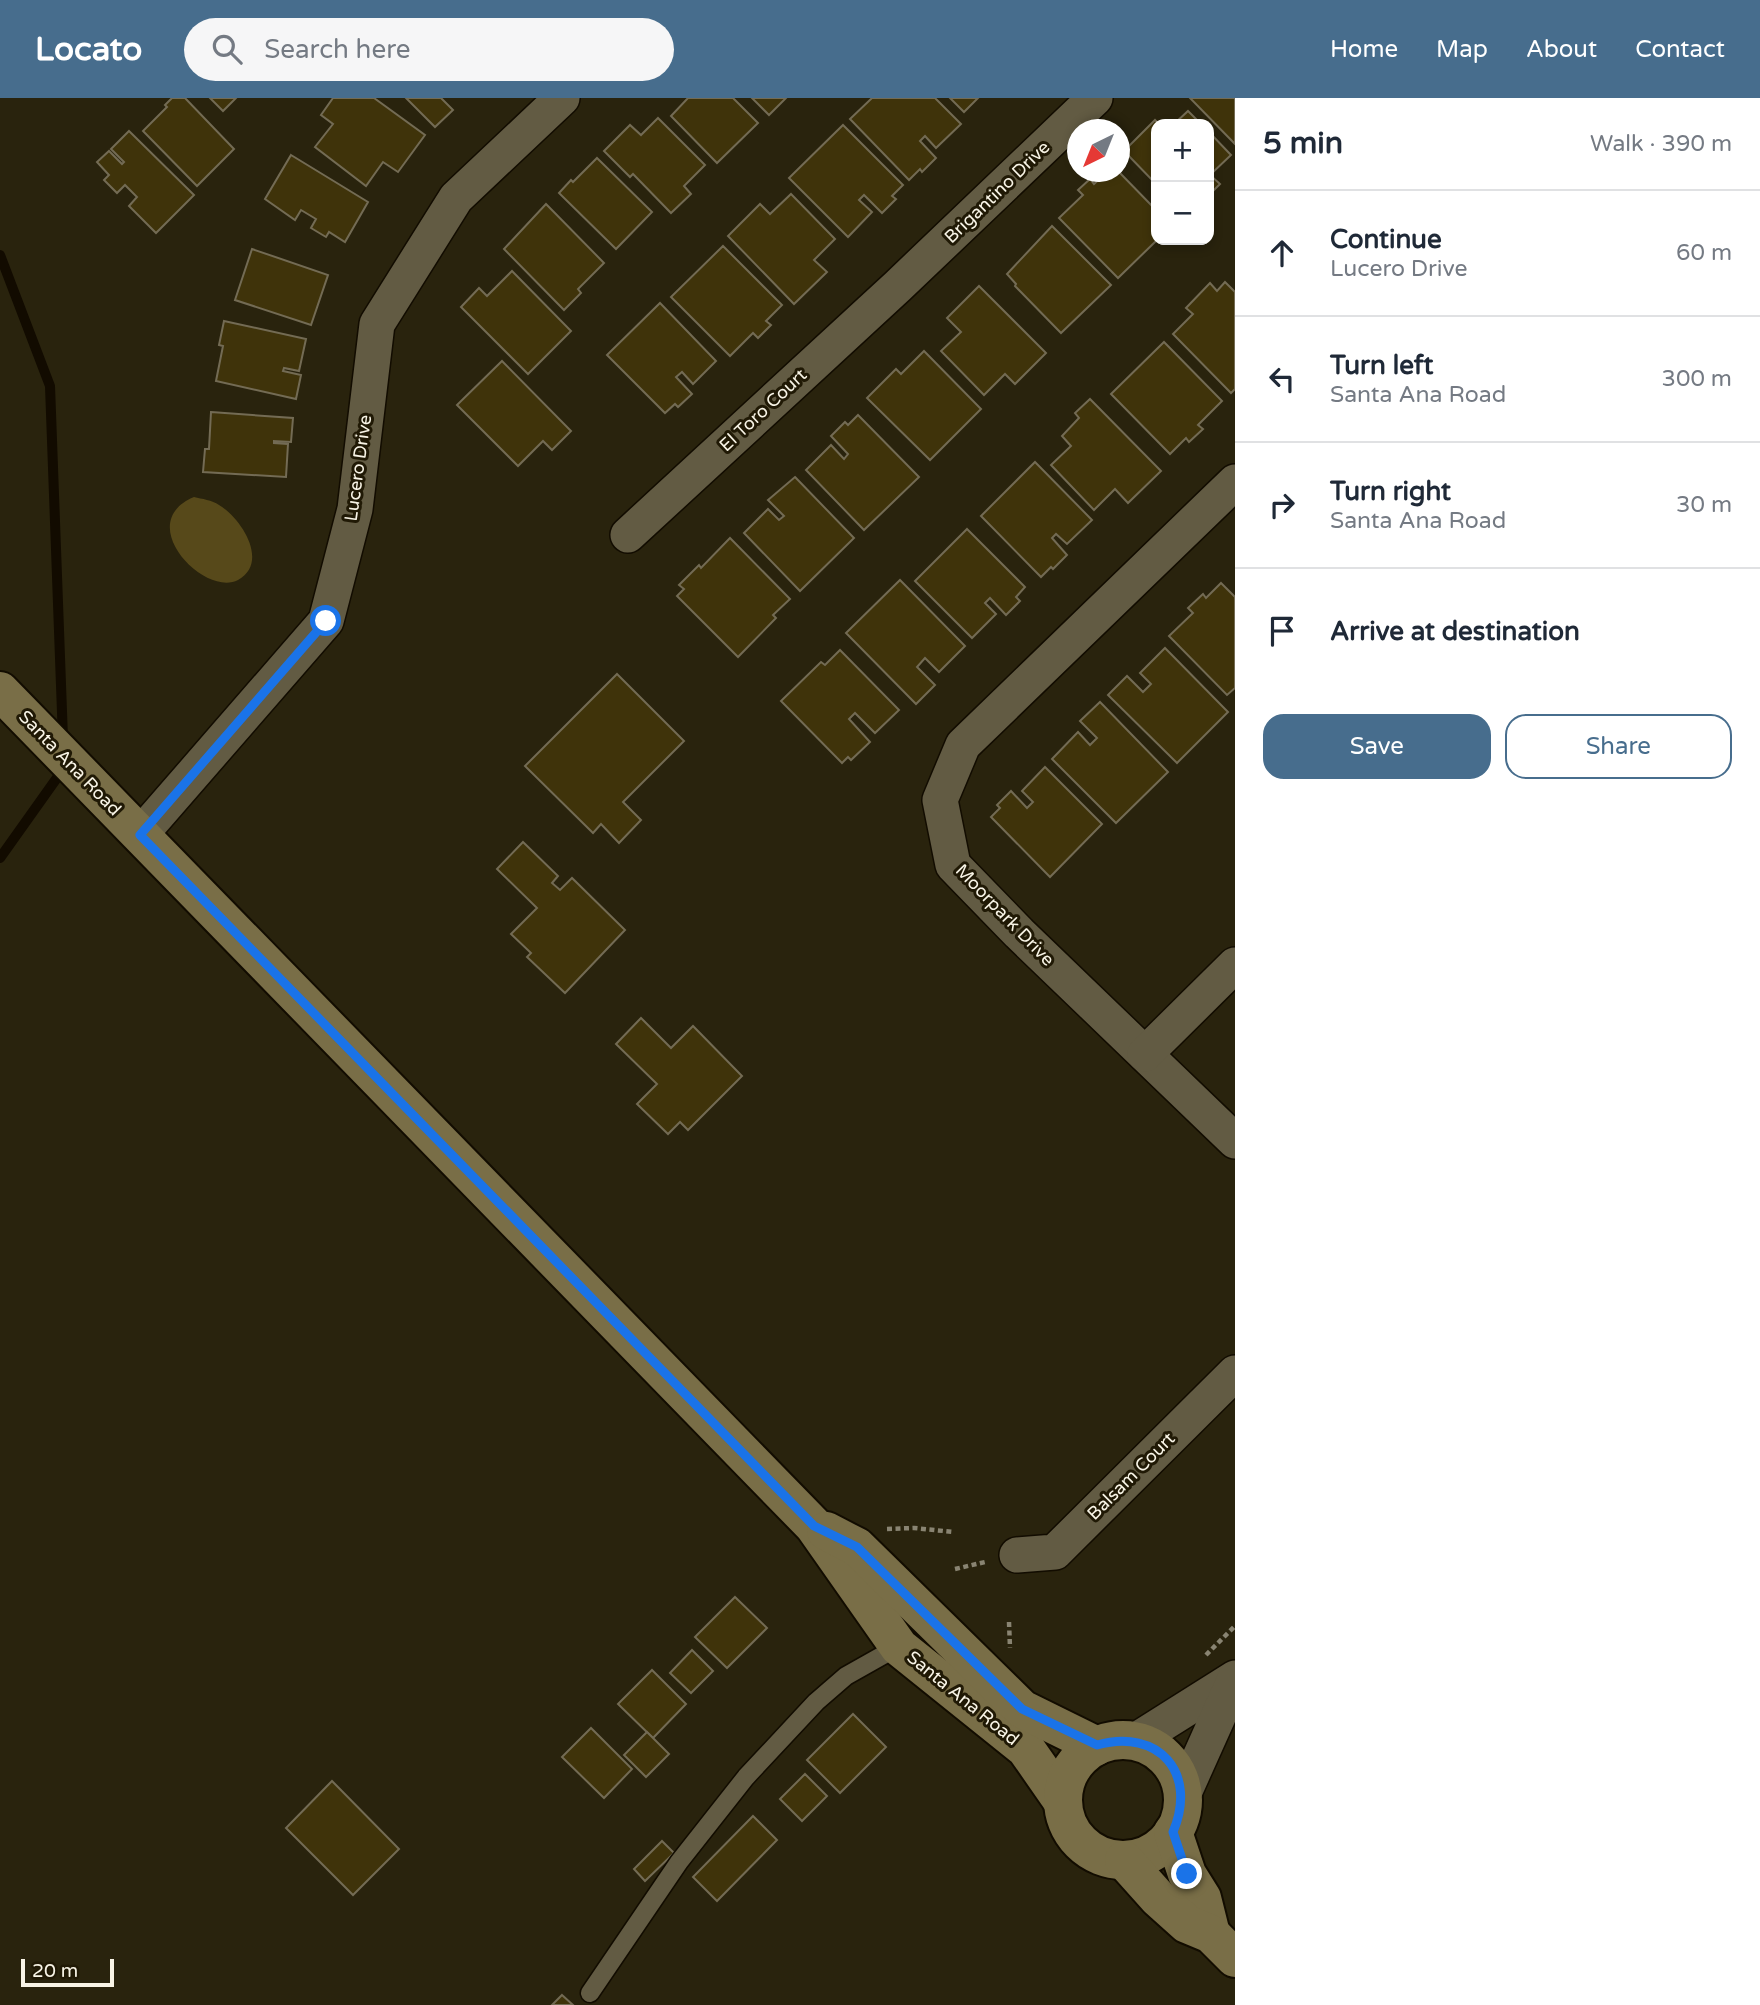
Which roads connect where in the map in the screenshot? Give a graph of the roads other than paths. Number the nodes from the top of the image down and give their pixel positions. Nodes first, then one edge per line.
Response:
1 (562, 98) edge
2 (1095, 98) edge
3 (898, 286) joint
4 (1235, 482) edge
5 (628, 535) dead end
6 (0, 691) edge
7 (140, 835) junction
8 (1235, 965) edge
9 (1145, 1054) junction
10 (1235, 1141) edge
11 (1235, 1373) edge
12 (814, 1526) junction
13 (1017, 1555) dead end
14 (938, 1627) junction
15 (899, 1647) junction
16 (1235, 1679) edge
17 (1135, 1741) junction
18 (1097, 1745) junction
19 (1182, 1795) junction
20 (1063, 1802) junction
21 (1173, 1832) junction
22 (1124, 1860) junction
23 (1223, 1946) edge
24 (590, 1993) dead end

1 - 7 street, Lucero Drive
2 - 3 street, Brigantino Drive
3 - 5 street, El Toro Court
4 - 9 street, Moorpark Drive
6 - 7 street, Santa Ana Road
7 - 12 street, Santa Ana Road
8 - 9 street
9 - 10 street, Moorpark Drive
11 - 13 street, Balsam Court
12 - 14 street, Santa Ana Road
12 - 15 street, Santa Ana Road
14 - 15 lane
14 - 18 street, Santa Ana Road
15 - 20 street, Santa Ana Road
15 - 24 lane
16 - 17 street
16 - 19 street
17 - 18 street
17 - 19 street
18 - 20 street
19 - 21 street
20 - 22 street, Santa Ana Road
21 - 22 street
21 - 23 street
22 - 23 street

